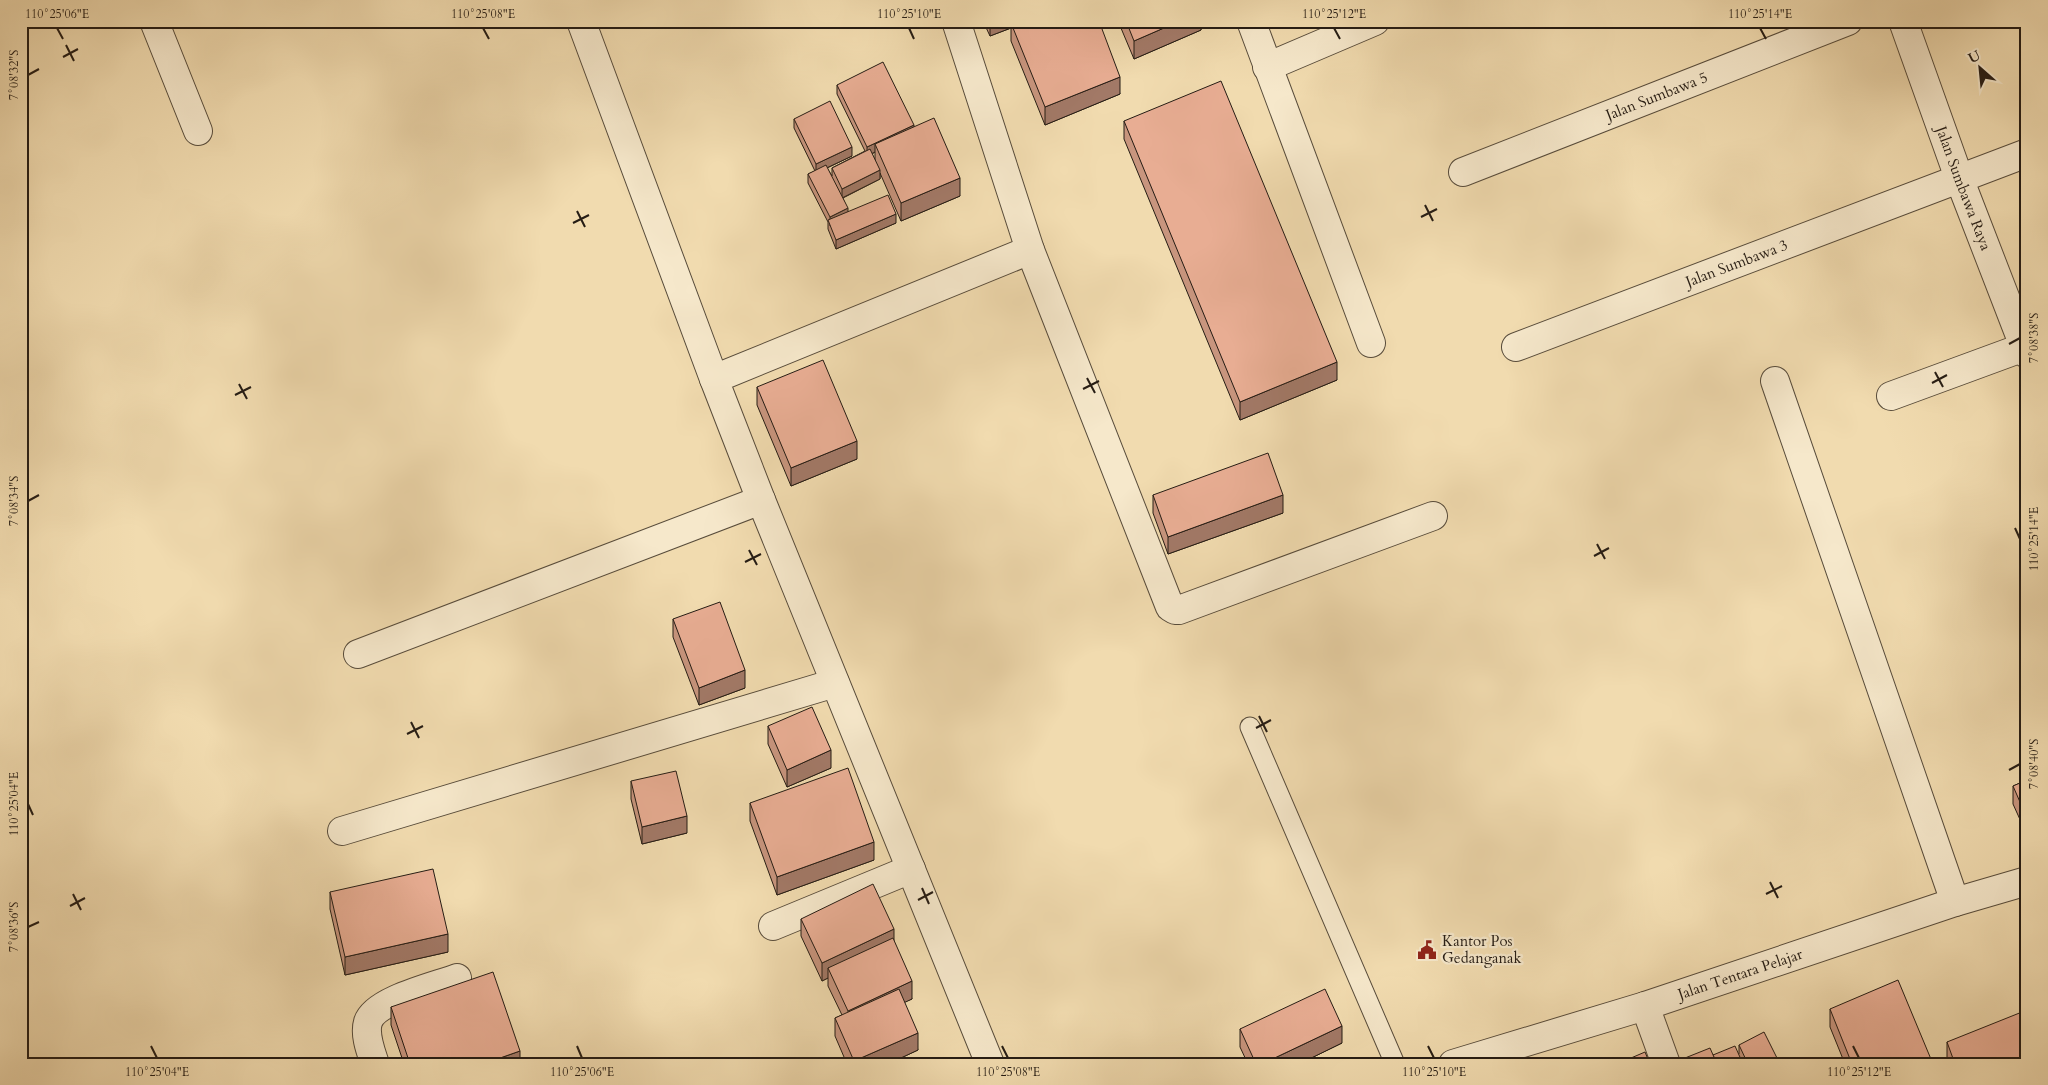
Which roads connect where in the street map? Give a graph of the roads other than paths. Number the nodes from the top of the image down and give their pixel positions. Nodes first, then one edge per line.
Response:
1 (154, 21) edge
2 (581, 21) edge
3 (956, 21) edge
4 (1250, 21) edge
5 (1376, 21) edge
6 (1848, 21) edge
7 (1903, 21) edge
8 (1267, 67) junction
9 (198, 131) dead end
10 (2027, 153) edge
11 (1463, 172) dead end
12 (1959, 178) junction
13 (1030, 250) junction
14 (1371, 343) dead end
15 (1516, 348) dead end
16 (2026, 349) edge
17 (714, 379) junction
18 (1775, 381) dead end
19 (1892, 396) dead end
20 (761, 500) junction
21 (1433, 516) dead end
22 (358, 654) dead end
23 (835, 683) junction
24 (1250, 727) dead end
25 (342, 831) dead end
26 (911, 870) junction
27 (2027, 881) edge
28 (1955, 902) junction
29 (773, 926) dead end
30 (457, 978) dead end
31 (1645, 1006) junction
32 (375, 1064) edge
33 (990, 1064) edge
34 (1395, 1064) edge
35 (1453, 1064) edge
36 (1666, 1064) edge

1 - 9 street
2 - 17 street
3 - 13 street
4 - 8 street
5 - 8 street
6 - 11 street, Jalan Sumbawa 5
7 - 12 street, Jalan Sumbawa Raya
8 - 14 street
10 - 12 street, Jalan Sumbawa 3
12 - 15 street, Jalan Sumbawa 3
12 - 16 street, Jalan Sumbawa Raya
13 - 17 street
13 - 21 street
16 - 19 street
17 - 20 street
18 - 28 street
20 - 22 street
20 - 23 street
23 - 25 street
23 - 26 street
24 - 34 lane
26 - 29 street
26 - 33 street
27 - 28 street, Jalan Tentara Pelajar
28 - 31 street, Jalan Tentara Pelajar
30 - 32 street
31 - 35 street, Jalan Tentara Pelajar
31 - 36 street

